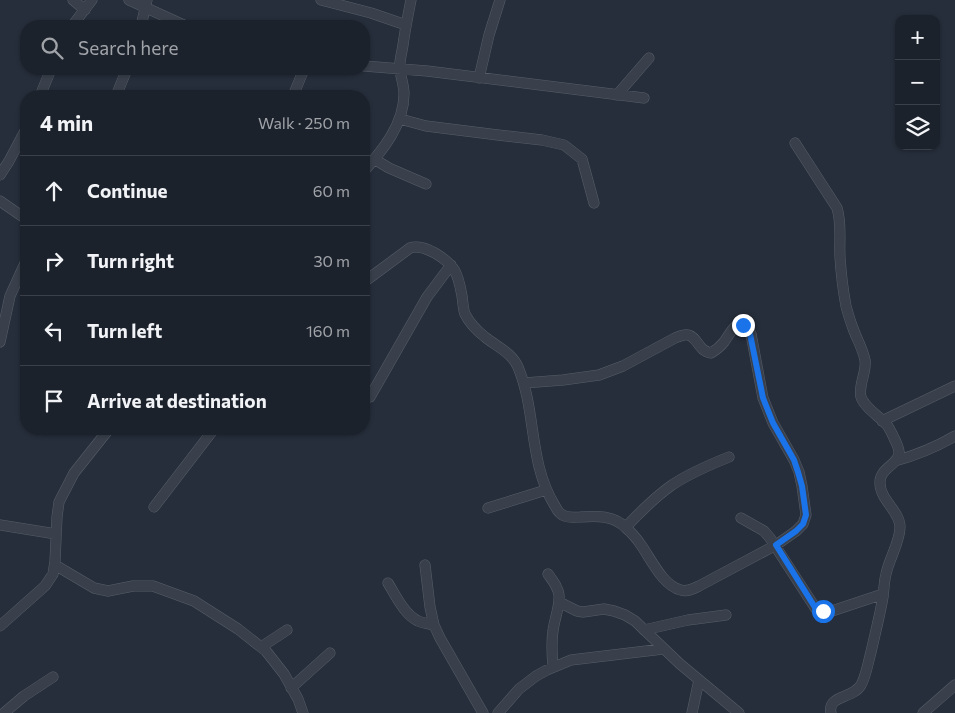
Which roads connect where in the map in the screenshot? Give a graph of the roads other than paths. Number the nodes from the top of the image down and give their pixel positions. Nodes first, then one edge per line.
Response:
1 (73, 0) edge
2 (92, 0) edge
3 (129, 0) edge
4 (324, 0) edge
5 (410, 0) edge
6 (500, 0) edge
7 (146, 4) edge
8 (85, 10) junction
9 (77, 20) edge
10 (142, 20) edge
11 (175, 20) edge
12 (406, 25) junction
13 (650, 58) dead end
14 (370, 66) edge
15 (400, 69) junction
16 (49, 75) edge
17 (125, 75) edge
18 (302, 75) edge
19 (479, 78) junction
20 (42, 90) edge
21 (118, 90) edge
22 (295, 90) edge
23 (617, 95) junction
24 (644, 98) dead end
25 (400, 119) junction
26 (20, 141) edge
27 (795, 143) dead end
28 (374, 160) junction
29 (370, 164) edge
30 (0, 174) edge
31 (426, 184) dead end
32 (0, 201) edge
33 (594, 203) dead end
34 (20, 215) edge
35 (452, 265) junction
36 (20, 274) edge
37 (370, 278) edge
38 (0, 342) edge
39 (524, 383) junction
40 (955, 386) edge
41 (370, 397) dead end
42 (882, 421) junction
43 (104, 435) edge
44 (209, 435) edge
45 (955, 436) edge
46 (728, 456) dead end
47 (896, 461) junction
48 (546, 490) junction
49 (154, 507) dead end
50 (488, 508) dead end
51 (741, 518) dead end
52 (0, 525) edge
53 (626, 527) junction
54 (56, 534) junction
55 (776, 545) junction
56 (425, 564) dead end
57 (55, 565) junction
58 (548, 574) dead end
59 (388, 583) dead end
60 (883, 594) junction
61 (559, 602) junction
62 (726, 615) dead end
63 (434, 625) junction
64 (0, 626) edge
65 (287, 630) dead end
66 (644, 630) junction
67 (261, 646) junction
68 (663, 648) junction
69 (330, 653) dead end
70 (553, 667) junction
71 (53, 677) dead end
72 (699, 680) junction
73 (292, 688) junction
74 (953, 691) edge
75 (4, 713) edge
76 (303, 713) edge
77 (483, 713) edge
78 (498, 713) edge
79 (692, 713) edge
80 (739, 713) edge
81 (831, 713) edge
82 (923, 713) edge

1 - 8 street
2 - 8 street
3 - 7 street
4 - 12 street
5 - 12 street
6 - 19 street
7 - 10 street
7 - 11 street
8 - 9 street
12 - 15 street
13 - 23 street
14 - 15 street
15 - 19 street
15 - 25 street
16 - 20 street
17 - 21 street
18 - 22 street
19 - 23 street
23 - 24 street
25 - 28 street
25 - 33 street
26 - 30 street
27 - 42 street
28 - 29 street
28 - 31 street
32 - 34 street
35 - 37 street
35 - 39 street
35 - 41 street
36 - 38 street
39 - 48 street
39 - 55 street
40 - 42 street
42 - 47 street
43 - 54 street
44 - 49 street
45 - 47 street
46 - 53 street
47 - 60 street
48 - 50 street
48 - 53 street
51 - 55 street
52 - 54 street
53 - 55 street
54 - 57 street
55 - 60 street
56 - 63 street
57 - 64 street
57 - 67 street
58 - 61 street
59 - 63 street
60 - 81 street
61 - 66 street
61 - 70 street
62 - 66 street
63 - 77 street
65 - 67 street
66 - 68 street
67 - 73 street
68 - 70 street
68 - 72 street
69 - 73 street
70 - 78 street
71 - 75 street
72 - 79 street
72 - 80 street
73 - 76 street
74 - 82 street

